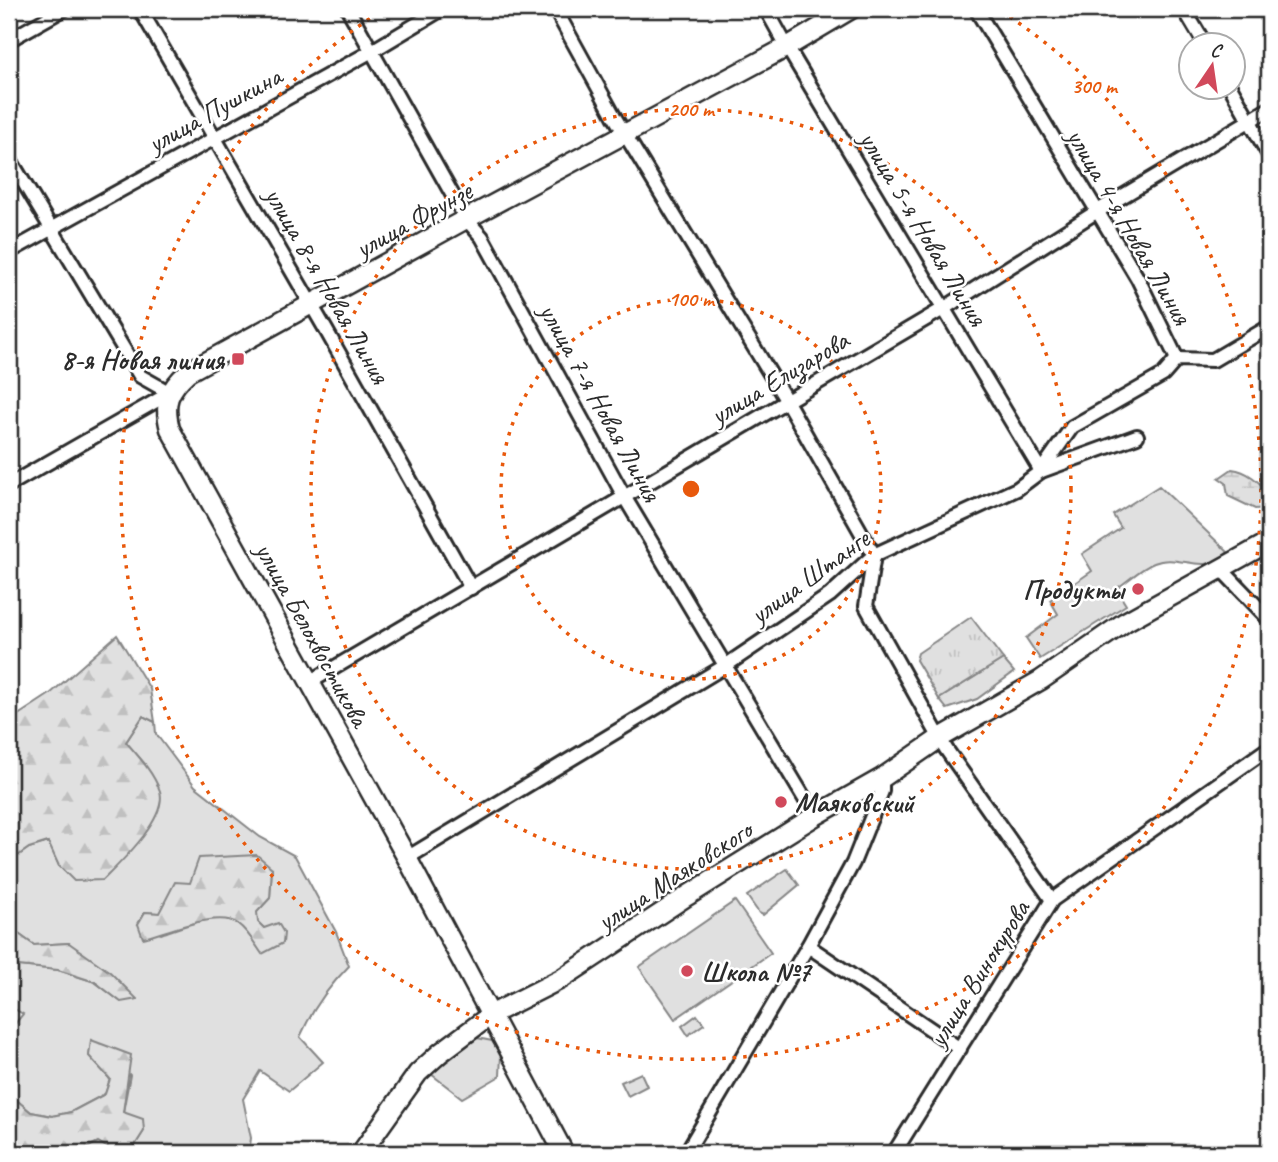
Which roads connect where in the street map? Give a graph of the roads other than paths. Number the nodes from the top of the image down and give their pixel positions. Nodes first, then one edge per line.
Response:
1 (64, 9) edge
2 (140, 9) edge
3 (348, 9) edge
4 (442, 9) edge
5 (555, 9) edge
6 (766, 9) edge
7 (851, 9) edge
8 (976, 9) edge
9 (1184, 9) edge
10 (1198, 32) edge
11 (9, 40) edge
12 (787, 47) junction
13 (372, 51) junction
14 (1239, 102) edge
15 (1269, 108) edge
16 (1249, 119) junction
17 (625, 134) junction
18 (215, 136) junction
19 (1269, 155) edge
20 (9, 158) edge
21 (1096, 212) junction
22 (466, 219) junction
23 (52, 226) junction
24 (9, 252) edge
25 (311, 305) junction
26 (943, 309) junction
27 (1269, 327) edge
28 (1177, 359) junction
29 (170, 393) junction
30 (786, 400) junction
31 (1137, 436) dead end
32 (1041, 471) junction
33 (9, 485) edge
34 (625, 498) junction
35 (1269, 542) edge
36 (874, 555) junction
37 (1222, 570) junction
38 (471, 587) junction
39 (1269, 620) edge
40 (725, 666) junction
41 (310, 682) junction
42 (940, 738) junction
43 (1269, 748) edge
44 (882, 778) junction
45 (815, 816) junction
46 (407, 858) junction
47 (1052, 901) junction
48 (808, 946) junction
49 (492, 1014) junction
50 (960, 1049) junction
51 (361, 1153) edge
52 (564, 1153) edge
53 (686, 1153) edge
54 (894, 1153) edge

1 - 11 street
2 - 18 street, улица 8-я Новая Линия
3 - 13 street, улица 7-я Новая Линия
4 - 13 street, улица Пушкина
5 - 17 street
6 - 12 street, улица 5-я Новая Линия
7 - 12 main road, улица Фрунзе
8 - 21 street, улица 4-я Новая Линия
9 - 10 street
12 - 17 main road, улица Фрунзе
12 - 26 street, улица 5-я Новая Линия
13 - 18 street, улица Пушкина
13 - 22 street, улица 7-я Новая Линия
14 - 16 street
15 - 16 street, улица Елизарова
16 - 19 street
16 - 21 street, улица Елизарова
17 - 22 main road, улица Фрунзе
17 - 30 street
18 - 23 street, улица Пушкина
18 - 25 street, улица 8-я Новая Линия
20 - 23 street
21 - 26 street, улица Елизарова
21 - 28 street, улица 4-я Новая Линия
22 - 25 main road, улица Фрунзе
22 - 34 street, улица 7-я Новая Линия
23 - 24 street, улица Пушкина
23 - 29 street
25 - 29 main road, улица Фрунзе
25 - 38 street, улица 8-я Новая Линия
26 - 30 street, улица Елизарова
26 - 32 street, улица 5-я Новая Линия
27 - 28 street
28 - 32 street, улица Штанге
29 - 33 street, улица Фрунзе
29 - 41 main road, улица Белохвостикова
30 - 34 street, улица Елизарова
30 - 36 street
31 - 32 street
32 - 36 street, улица Штанге
34 - 38 street, улица Елизарова
34 - 40 street, улица 7-я Новая Линия
35 - 37 main road, улица Маяковского
36 - 40 street, улица Штанге
36 - 42 street
37 - 39 street
37 - 42 main road, улица Маяковского
38 - 41 street, улица Елизарова
40 - 45 street, улица 7-я Новая Линия
40 - 46 street, улица Штанге
41 - 46 main road, улица Белохвостикова
42 - 44 main road, улица Маяковского
42 - 47 street
43 - 47 street, улица Винокурова
44 - 45 main road, улица Маяковского
44 - 48 street
45 - 49 main road, улица Маяковского
46 - 49 main road, улица Белохвостикова
47 - 50 street, улица Винокурова
48 - 50 street
48 - 53 street
49 - 51 main road, улица Маяковского
49 - 52 main road, улица Белохвостикова
50 - 54 street, улица Винокурова

